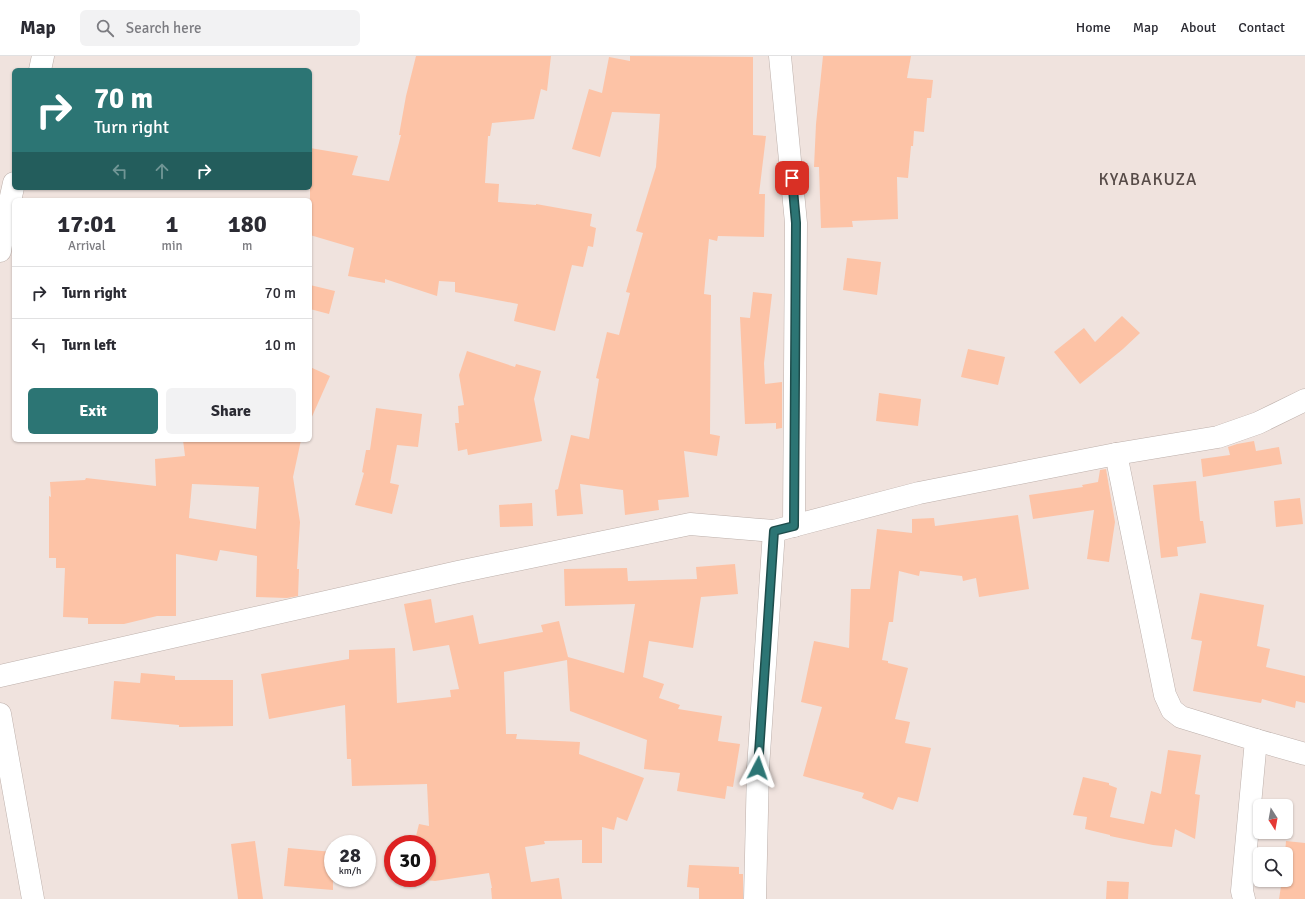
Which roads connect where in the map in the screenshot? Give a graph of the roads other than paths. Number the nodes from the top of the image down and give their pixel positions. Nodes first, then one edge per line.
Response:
1 (43, 56) edge
2 (780, 56) edge
3 (40, 68) edge
4 (12, 190) edge
5 (0, 251) edge
6 (1305, 400) edge
7 (1116, 454) junction
8 (784, 528) junction
9 (0, 676) edge
10 (0, 714) edge
11 (1256, 740) junction
12 (1305, 754) edge
13 (33, 899) edge
14 (755, 899) edge
15 (1244, 899) edge

1 - 3 street
2 - 8 street
4 - 5 street
6 - 7 street
7 - 8 street
7 - 11 street
8 - 9 street
8 - 14 street
10 - 13 street
11 - 12 street
11 - 15 street

